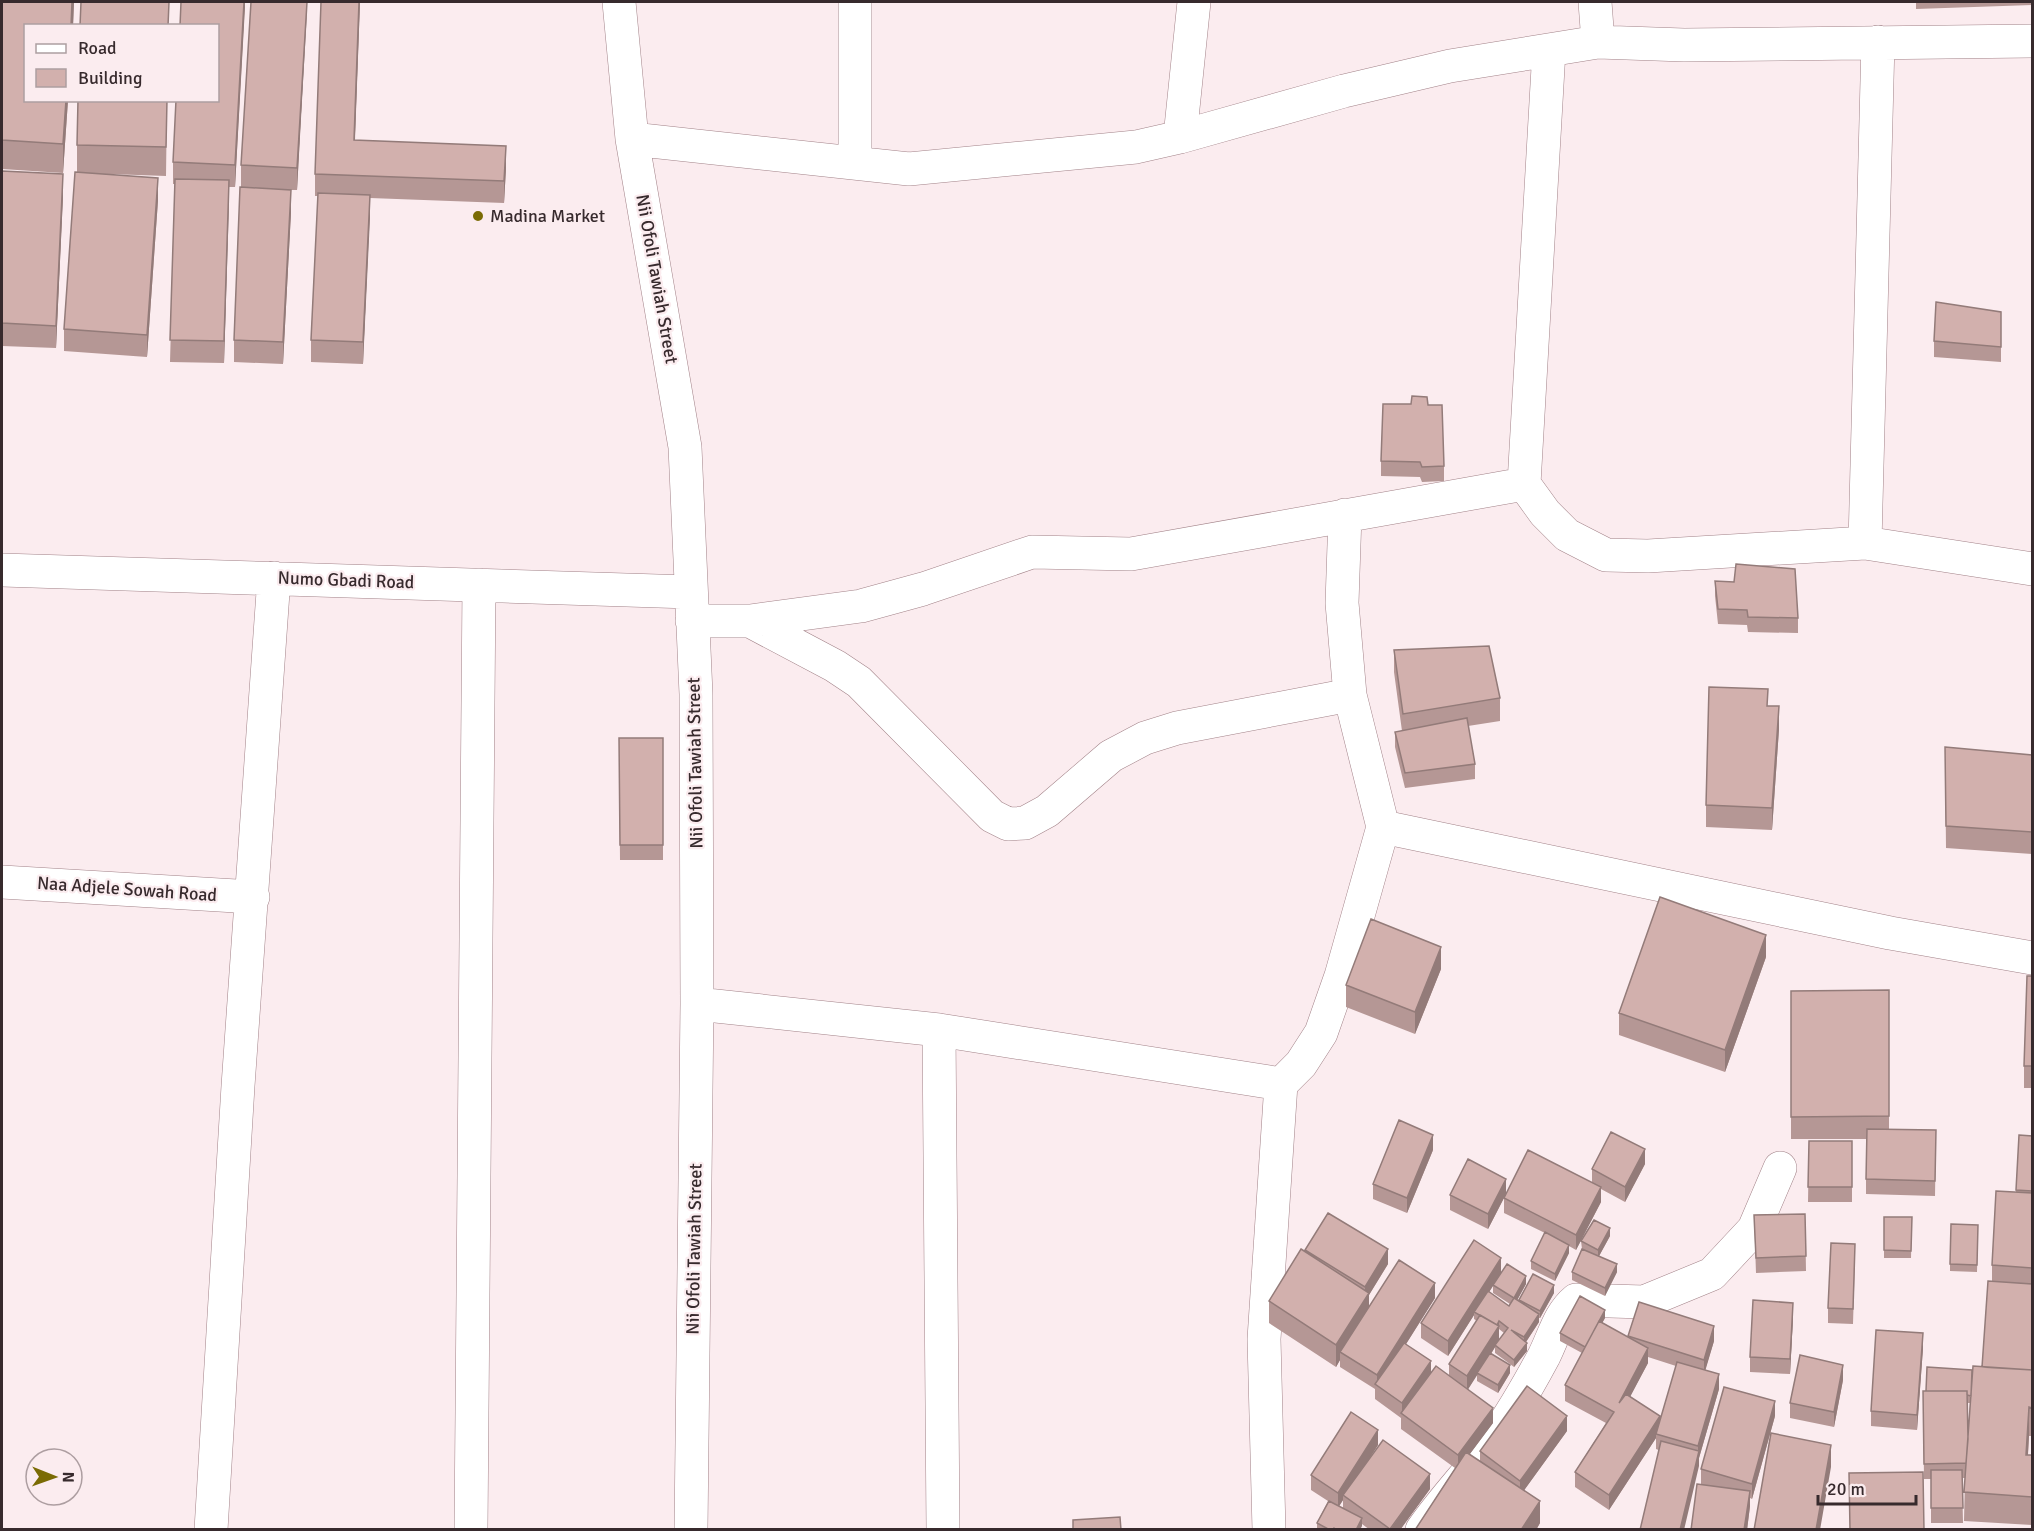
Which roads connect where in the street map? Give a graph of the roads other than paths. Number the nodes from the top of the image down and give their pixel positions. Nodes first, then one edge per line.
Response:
1 (619, 2) edge
2 (855, 2) edge
3 (1194, 2) edge
4 (1595, 2) edge
5 (2032, 41) edge
6 (1598, 42) junction
7 (1878, 42) junction
8 (1549, 50) junction
9 (1180, 138) junction
10 (632, 139) junction
11 (855, 163) junction
12 (1524, 484) junction
13 (1345, 515) junction
14 (1865, 543) junction
15 (2032, 569) edge
16 (2, 570) edge
17 (274, 578) junction
18 (479, 585) junction
19 (691, 607) junction
20 (750, 621) junction
21 (1350, 695) junction
22 (1383, 827) junction
23 (2, 882) edge
24 (253, 897) junction
25 (2032, 958) edge
26 (697, 1004) junction
27 (939, 1030) junction
28 (1281, 1084) junction
29 (1780, 1168) dead end
30 (211, 1530) edge
31 (471, 1530) edge
32 (691, 1530) edge
33 (943, 1530) edge
34 (1269, 1530) edge
35 (1422, 1530) edge

1 - 10 street, Nii Ofoli Tawiah Street
2 - 11 street
3 - 9 street
4 - 6 street
5 - 7 street
6 - 7 street
6 - 8 street
7 - 14 street
8 - 9 street
8 - 12 street
9 - 11 street
10 - 11 street
10 - 19 street, Nii Ofoli Tawiah Street
12 - 13 street, Numo Gbadi Road
12 - 14 street
13 - 20 street, Numo Gbadi Road
13 - 21 street
14 - 15 street
16 - 17 street, Numo Gbadi Road
17 - 18 street, Numo Gbadi Road
17 - 24 street
18 - 19 street, Numo Gbadi Road
18 - 31 street
19 - 20 street, Numo Gbadi Road
19 - 26 street, Nii Ofoli Tawiah Street
20 - 21 street
21 - 22 street
22 - 25 street
22 - 28 street
23 - 24 street, Naa Adjele Sowah Road
24 - 30 street
26 - 27 street
26 - 32 street, Nii Ofoli Tawiah Street
27 - 28 street
27 - 33 street
28 - 34 street
29 - 35 street

